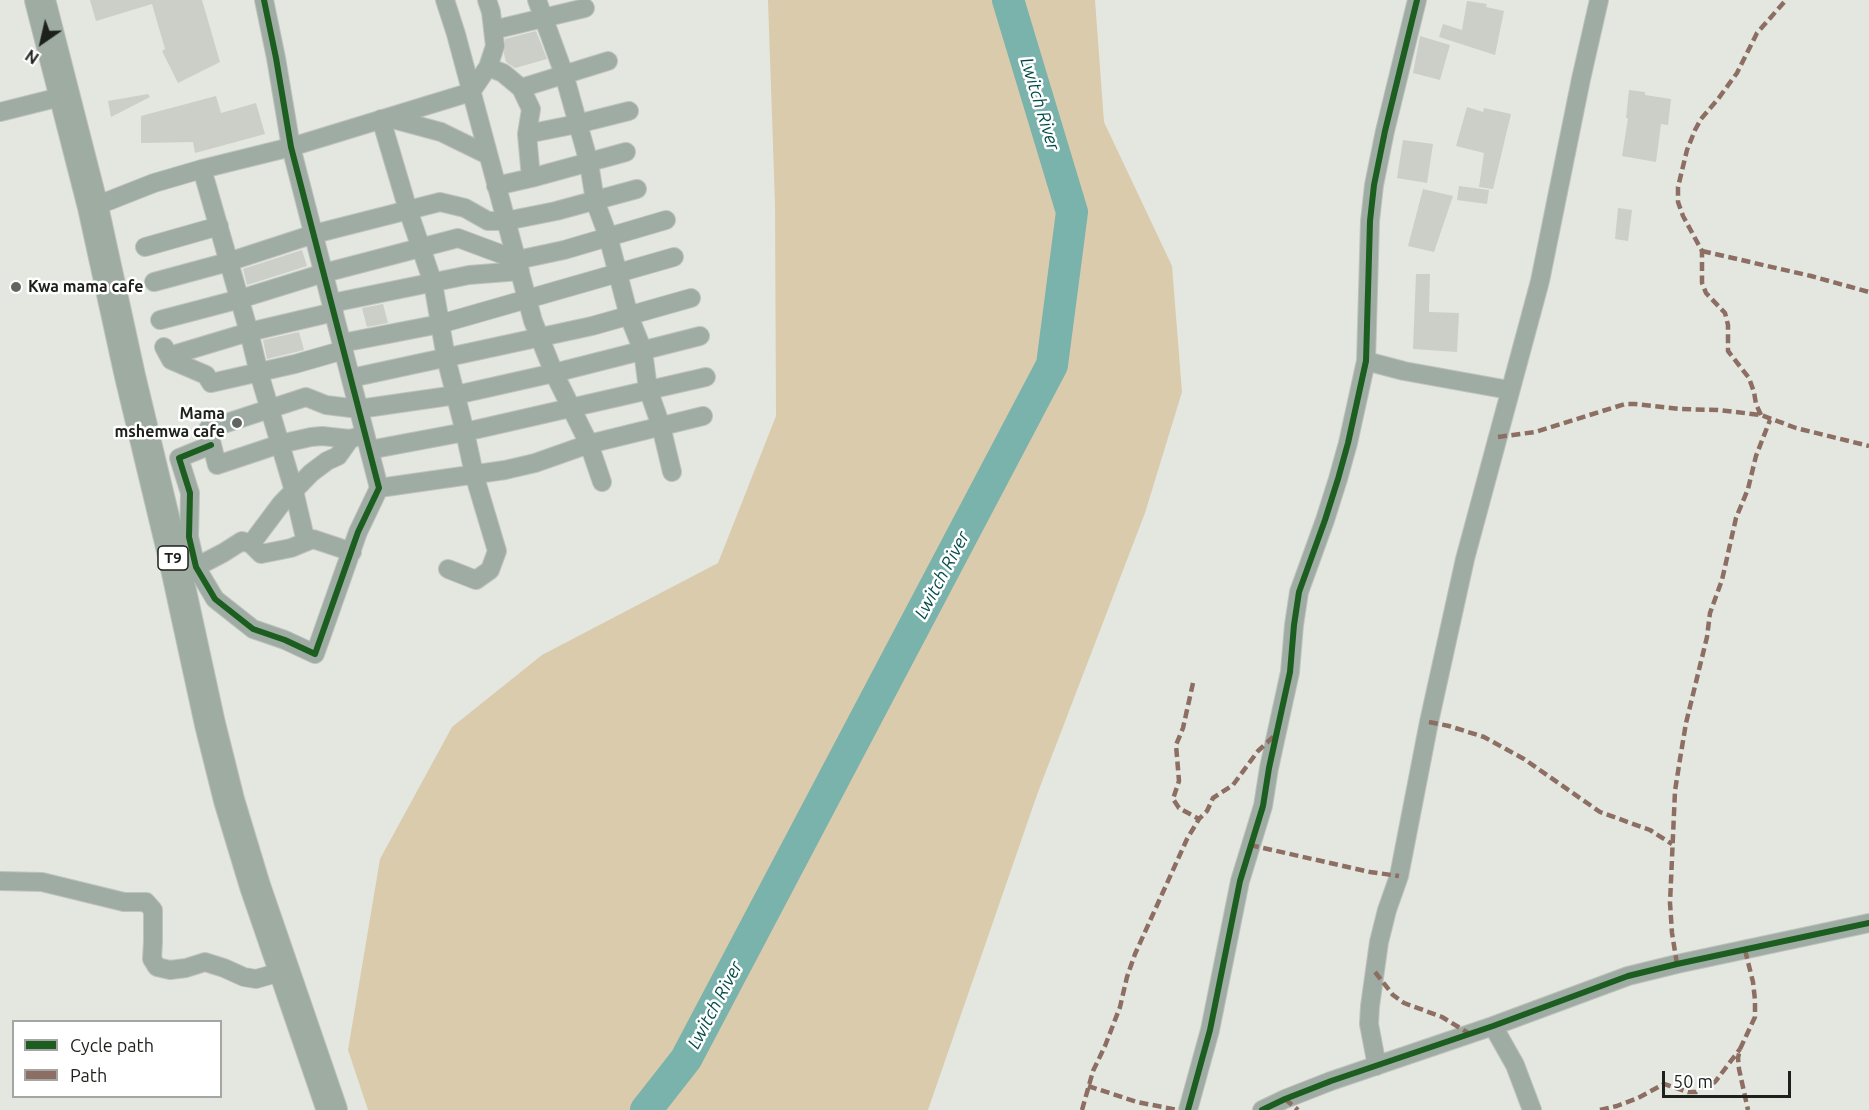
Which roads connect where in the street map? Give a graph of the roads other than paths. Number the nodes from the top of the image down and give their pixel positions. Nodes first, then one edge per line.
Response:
1 (40, 0) edge
2 (264, 0) edge
3 (445, 0) edge
4 (487, 0) edge
5 (537, 0) edge
6 (1417, 0) edge
7 (1599, 0) edge
8 (585, 8) dead end
9 (543, 19) junction
10 (493, 30) junction
11 (609, 61) dead end
12 (488, 67) junction
13 (564, 74) junction
14 (521, 88) junction
15 (471, 92) junction
16 (64, 96) junction
17 (629, 111) dead end
18 (0, 112) edge
19 (383, 118) junction
20 (577, 124) junction
21 (527, 135) junction
22 (291, 147) junction
23 (626, 152) dead end
24 (488, 155) junction
25 (589, 163) junction
26 (202, 169) junction
27 (531, 178) junction
28 (496, 186) junction
29 (638, 189) dead end
30 (595, 201) junction
31 (93, 207) junction
32 (408, 210) junction
33 (666, 220) dead end
34 (506, 221) junction
35 (219, 226) junction
36 (314, 234) junction
37 (608, 236) junction
38 (145, 247) dead end
39 (421, 248) junction
40 (675, 257) dead end
41 (228, 262) junction
42 (518, 266) junction
43 (324, 273) junction
44 (618, 273) junction
45 (154, 282) dead end
46 (433, 283) junction
47 (691, 298) dead end
48 (240, 299) junction
49 (527, 300) junction
50 (333, 308) junction
51 (629, 316) junction
52 (160, 320) dead end
53 (440, 324) junction
54 (249, 332) junction
55 (700, 336) dead end
56 (539, 337) junction
57 (343, 346) junction
58 (643, 351) junction
59 (446, 358) junction
60 (1366, 361) junction
61 (259, 373) junction
62 (554, 374) junction
63 (706, 377) dead end
64 (351, 378) junction
65 (648, 389) junction
66 (1509, 390) junction
67 (456, 395) junction
68 (269, 407) junction
69 (571, 408) junction
70 (359, 409) junction
71 (703, 416) dead end
72 (661, 426) junction
73 (465, 432) junction
74 (362, 441) junction
75 (280, 444) junction
76 (589, 444) junction
77 (211, 445) junction
78 (672, 472) dead end
79 (474, 474) junction
80 (602, 482) dead end
81 (379, 488) junction
82 (294, 491) junction
83 (306, 542) junction
84 (251, 544) junction
85 (352, 552) junction
86 (186, 568) junction
87 (448, 569) dead end
88 (0, 881) edge
89 (1869, 923) edge
90 (284, 971) junction
91 (1493, 1026) junction
92 (1377, 1066) junction
93 (332, 1109) edge
94 (1188, 1110) edge
95 (1262, 1110) edge
96 (1532, 1110) edge

1 - 16 highway, T9
2 - 22 street
3 - 15 street
4 - 10 street
5 - 9 street
6 - 60 street
7 - 66 street
8 - 9 street
9 - 10 street
9 - 13 street
10 - 12 street
11 - 13 street
12 - 14 street
12 - 15 street
13 - 14 street
13 - 20 street
14 - 21 street
15 - 19 street
15 - 24 street
16 - 18 street
16 - 31 highway, T9
17 - 20 street
19 - 22 street
19 - 24 street
19 - 32 street
20 - 21 street
20 - 25 street
21 - 27 street
22 - 26 street
22 - 36 street
23 - 25 street
24 - 28 street
25 - 27 street
25 - 30 street
26 - 31 street
26 - 35 street
27 - 28 street
28 - 34 street
29 - 30 street
30 - 34 street
30 - 37 street
31 - 86 highway, T9
32 - 34 street
32 - 36 street
32 - 39 street
33 - 37 street
34 - 42 street
35 - 38 street
35 - 41 street
36 - 41 street
36 - 43 street
37 - 42 street
37 - 44 street
39 - 42 street
39 - 43 street
39 - 46 street
40 - 44 street
41 - 45 street
41 - 48 street
42 - 46 street
42 - 49 street
43 - 48 street
43 - 50 street
44 - 49 street
44 - 51 street
46 - 50 street
46 - 53 street
47 - 51 street
48 - 52 street
48 - 54 street
49 - 53 street
49 - 56 street
50 - 54 street
50 - 57 street
51 - 56 street
51 - 58 street
53 - 57 street
53 - 59 street
54 - 61 street
54 - 61 street
55 - 58 street
56 - 59 street
56 - 62 street
57 - 61 street
57 - 64 street
58 - 62 street
58 - 65 street
59 - 64 street
59 - 67 street
60 - 66 street
60 - 94 street
61 - 68 street
62 - 67 street
62 - 69 street
63 - 65 street
64 - 70 street
65 - 69 street
65 - 72 street
66 - 92 street
67 - 70 street
67 - 73 street
68 - 70 street
68 - 75 street
68 - 77 street
69 - 73 street
69 - 76 street
70 - 74 street
71 - 72 street
72 - 76 street
72 - 78 street
73 - 74 street
73 - 79 street
74 - 75 street
74 - 81 street
74 - 82 street
75 - 77 street
75 - 82 street
76 - 79 street
76 - 80 street
77 - 86 street
79 - 81 street
79 - 87 street
81 - 85 street
82 - 83 street
82 - 84 street
83 - 84 street
83 - 85 street
84 - 86 street
85 - 86 street
86 - 90 highway, T9
88 - 90 street
89 - 91 street
90 - 93 highway, T9
91 - 92 street
91 - 96 street
92 - 95 street

